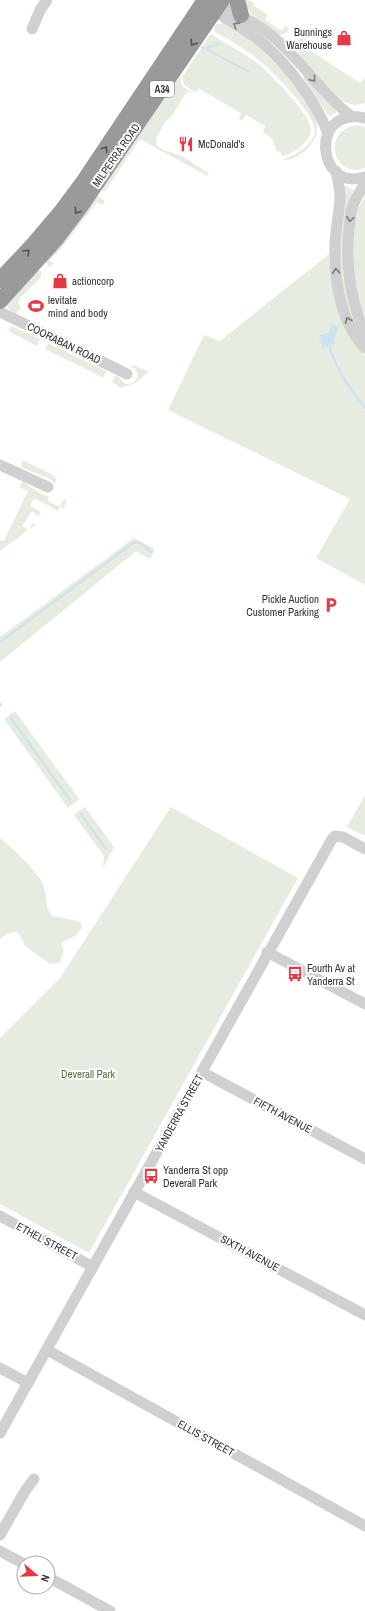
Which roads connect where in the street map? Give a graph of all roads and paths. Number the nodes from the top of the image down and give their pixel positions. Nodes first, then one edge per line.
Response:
1 (47, 0) edge
2 (213, 3) edge
3 (239, 7) edge
4 (32, 29) dead end
5 (360, 115) edge
6 (328, 134) junction
7 (336, 171) junction
8 (365, 177) edge
9 (365, 183) edge
10 (0, 280) edge
11 (0, 301) edge
12 (0, 312) edge
13 (365, 335) edge
14 (365, 348) edge
15 (127, 374) dead end
16 (0, 464) edge
17 (48, 487) dead end
18 (365, 849) edge
19 (267, 952) junction
20 (365, 1004) edge
21 (202, 1072) junction
22 (365, 1159) edge
23 (134, 1192) junction
24 (0, 1216) edge
25 (93, 1267) junction
26 (365, 1315) edge
27 (47, 1350) junction
28 (0, 1368) edge
29 (28, 1383) junction
30 (0, 1433) edge
31 (34, 1479) dead end
32 (365, 1526) edge
33 (0, 1535) edge
34 (0, 1551) edge
35 (16, 1560) edge
36 (56, 1581) edge
37 (110, 1611) edge

1 - 4 street
2 - 3 street
6 -> 2 street
10 -> 2 highway, MILPERRA ROAD / A34
2 -> 11 highway, MILPERRA ROAD / A34
3 -> 5 street
5 - 6 street
6 - 7 street
7 - 8 street
14 -> 7 street
9 -> 13 street
12 - 15 street, COORABAN ROAD
16 - 17 street
18 - 19 street, YANDERRA STREET
19 - 20 street
19 - 21 street, YANDERRA STREET
21 - 22 street, FIFTH AVENUE
21 - 23 street, YANDERRA STREET
23 - 25 street, YANDERRA STREET
23 - 26 street, SIXTH AVENUE
24 - 25 street, ETHEL STREET
25 - 27 street, YANDERRA STREET
27 - 29 street, YANDERRA STREET
27 - 32 street, ELLIS STREET
28 - 29 street
29 - 30 street, YANDERRA STREET
31 - 33 street
34 - 35 street
36 - 37 street

